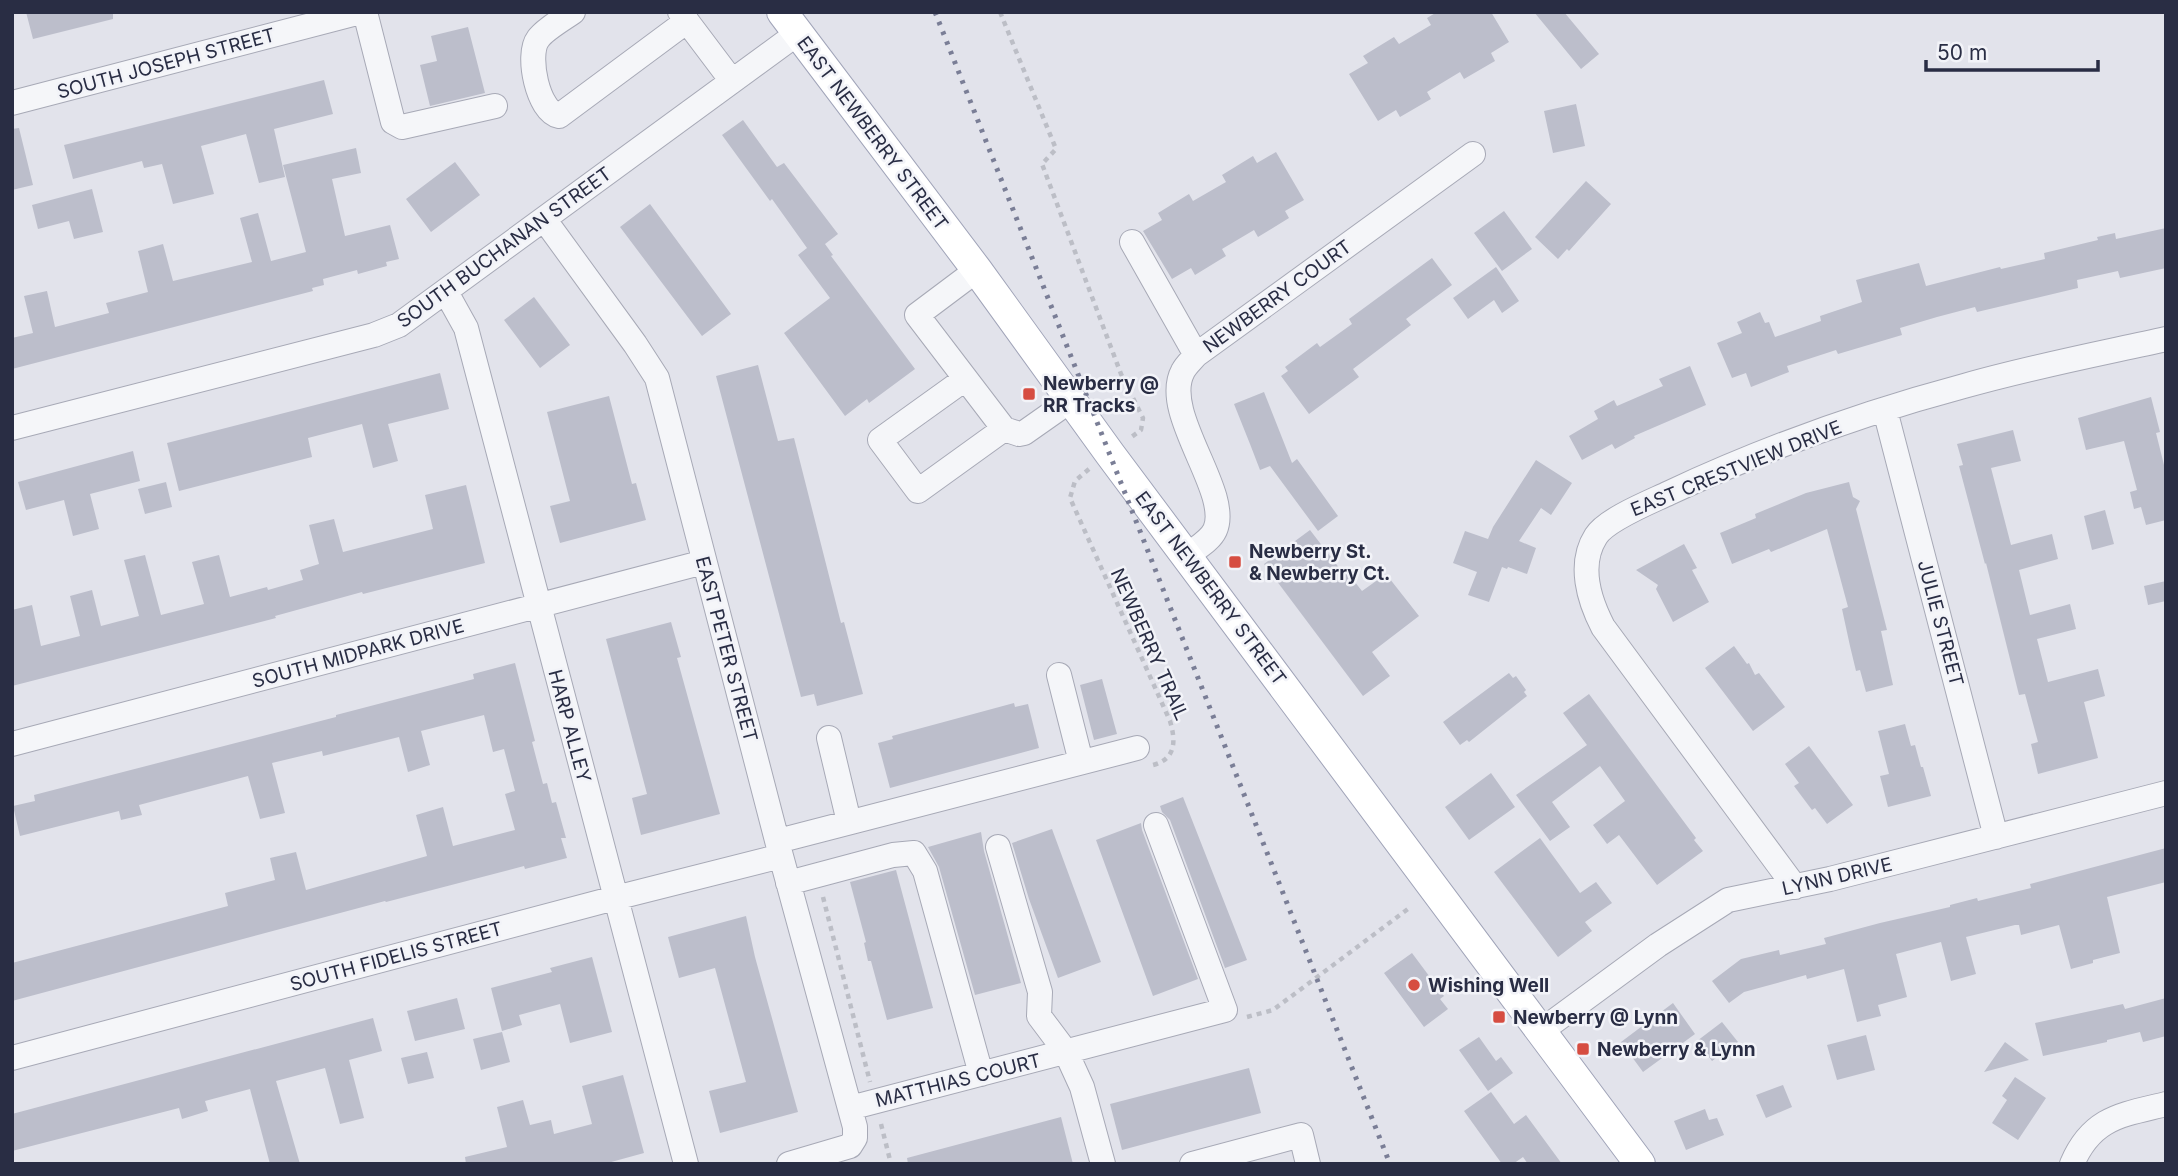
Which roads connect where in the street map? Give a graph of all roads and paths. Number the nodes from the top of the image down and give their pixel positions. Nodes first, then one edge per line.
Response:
1 (363, 12) edge
2 (573, 12) edge
3 (1000, 12) edge
4 (683, 16) edge
5 (790, 23) edge
6 (732, 81) junction
7 (12, 103) edge
8 (495, 106) dead end
9 (1473, 154) dead end
10 (544, 219) junction
11 (1132, 243) dead end
12 (977, 270) junction
13 (446, 292) junction
14 (2166, 340) edge
15 (1196, 355) junction
16 (965, 379) junction
17 (1071, 400) junction
18 (1885, 410) junction
19 (12, 428) edge
20 (1004, 429) junction
21 (1110, 454) junction
22 (1187, 555) junction
23 (704, 562) junction
24 (538, 606) junction
25 (1059, 675) dead end
26 (829, 738) dead end
27 (12, 744) edge
28 (1144, 757) joint
29 (1082, 762) junction
30 (2166, 793) edge
31 (849, 822) junction
32 (1156, 825) dead end
33 (1996, 837) junction
34 (998, 847) dead end
35 (779, 848) junction
36 (818, 874) junction
37 (788, 883) junction
38 (1795, 887) junction
39 (615, 898) junction
40 (1408, 909) dead end
41 (1246, 1017) dead end
42 (1541, 1031) junction
43 (1066, 1052) junction
44 (12, 1058) edge
45 (981, 1074) junction
46 (875, 1101) junction
47 (2166, 1104) edge
48 (850, 1108) junction
49 (686, 1164) edge
50 (789, 1164) edge
51 (891, 1164) edge
52 (1103, 1164) edge
53 (1192, 1164) edge
54 (1308, 1164) edge
55 (1640, 1164) edge
56 (2072, 1164) edge

1 - 7 street, SOUTH JOSEPH STREET
1 - 8 street
2 - 4 street
3 - 21 path, NEWBERRY TRAIL
4 - 6 street
5 - 6 street, SOUTH BUCHANAN STREET
5 - 12 main road, EAST NEWBERRY STREET
6 - 10 street, SOUTH BUCHANAN STREET
9 - 15 street, NEWBERRY COURT
10 - 13 street, SOUTH BUCHANAN STREET
10 - 23 street, EAST PETER STREET
11 - 15 street
12 - 16 street
12 - 17 main road, EAST NEWBERRY STREET
13 - 19 street, SOUTH BUCHANAN STREET
13 - 24 street, HARP ALLEY
14 - 18 street, EAST CRESTVIEW DRIVE
15 - 22 street, NEWBERRY COURT
16 - 20 street
16 - 20 street
17 - 20 street
17 - 21 main road, EAST NEWBERRY STREET
18 - 33 street, JULIE STREET
18 - 38 street, EAST CRESTVIEW DRIVE
21 - 22 main road, EAST NEWBERRY STREET
21 - 28 path, NEWBERRY TRAIL
22 - 42 main road, EAST NEWBERRY STREET
23 - 24 street, SOUTH MIDPARK DRIVE
23 - 35 street, EAST PETER STREET
24 - 27 street, SOUTH MIDPARK DRIVE
24 - 39 street, HARP ALLEY
25 - 29 street
26 - 31 street
28 - 29 street, SOUTH FIDELIS STREET
29 - 31 street, SOUTH FIDELIS STREET
30 - 33 street, LYNN DRIVE
31 - 35 street, SOUTH FIDELIS STREET
32 - 43 street, MATTHIAS COURT
33 - 38 street, LYNN DRIVE
34 - 43 street
35 - 37 street, EAST PETER STREET
35 - 39 street, SOUTH FIDELIS STREET
36 - 37 street
36 - 45 street
36 - 46 path
37 - 48 street, EAST PETER STREET
38 - 42 street, LYNN DRIVE
39 - 44 street, SOUTH FIDELIS STREET
39 - 49 street, HARP ALLEY
40 - 41 path
42 - 55 main road, EAST NEWBERRY STREET
43 - 45 street, MATTHIAS COURT
43 - 52 street
45 - 46 street, MATTHIAS COURT
46 - 48 street, MATTHIAS COURT
46 - 51 path
47 - 56 street
48 - 50 street, EAST PETER STREET
53 - 54 street

